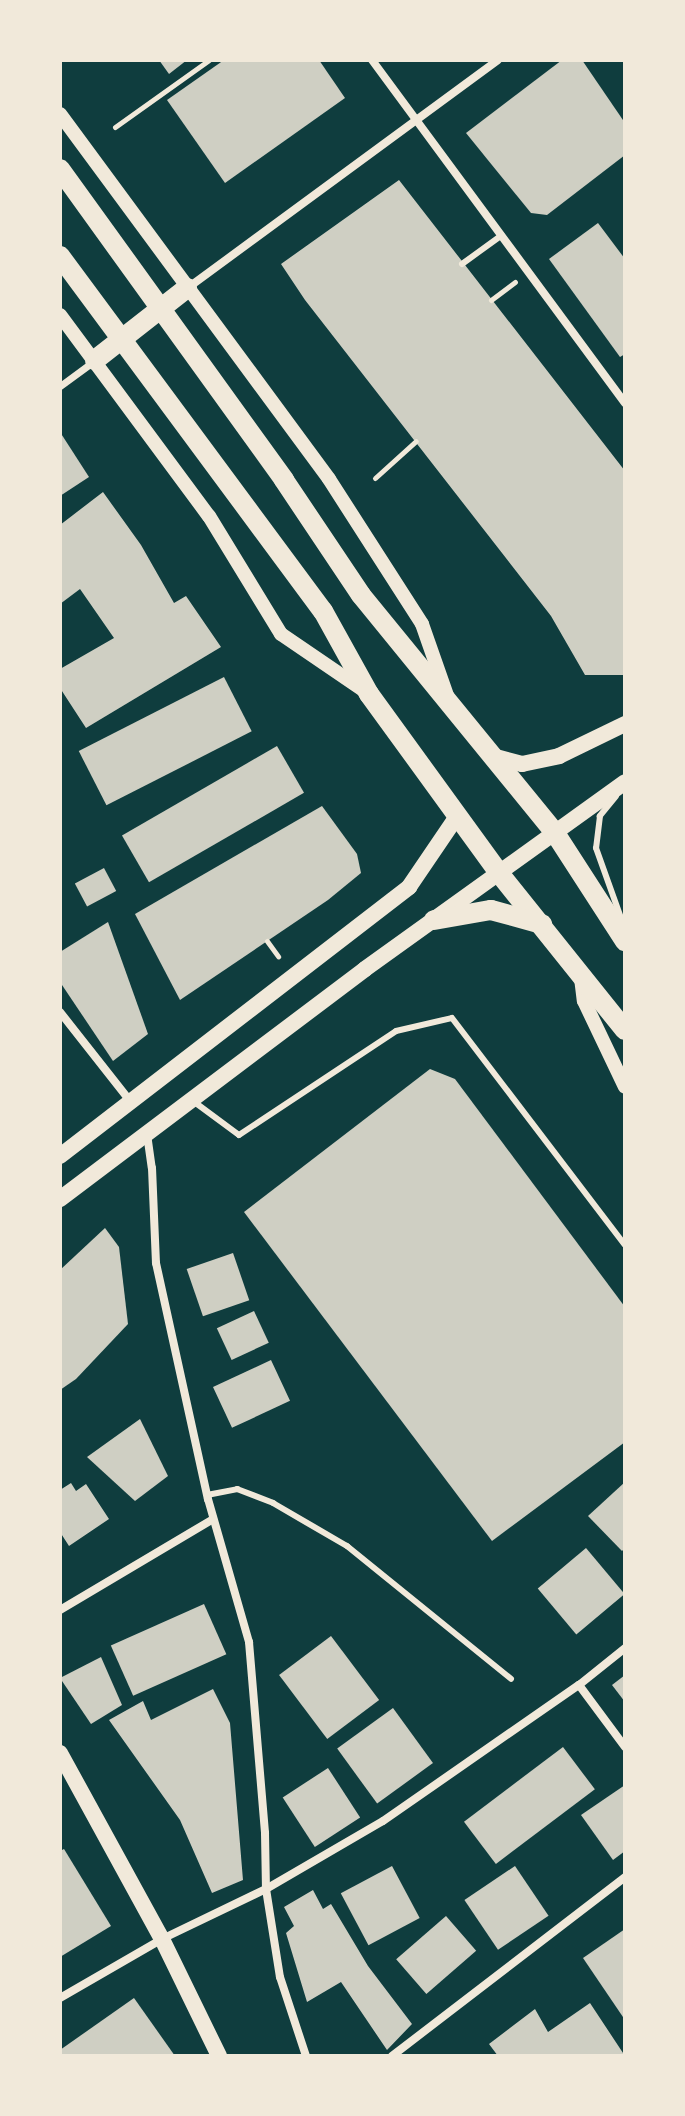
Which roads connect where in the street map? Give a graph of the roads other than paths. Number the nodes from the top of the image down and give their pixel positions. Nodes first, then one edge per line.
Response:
1 (372, 60) edge
2 (498, 60) edge
3 (60, 114) edge
4 (417, 120) junction
5 (60, 169) edge
6 (502, 235) junction
7 (60, 256) edge
8 (462, 264) dead end
9 (187, 288) junction
10 (159, 308) junction
11 (60, 315) edge
12 (119, 338) junction
13 (95, 360) junction
14 (60, 386) edge
15 (625, 403) edge
16 (369, 694) junction
17 (451, 709) junction
18 (625, 724) edge
19 (496, 757) junction
20 (625, 783) edge
21 (458, 815) junction
22 (555, 833) junction
23 (499, 873) junction
24 (434, 920) junction
25 (542, 924) junction
26 (625, 929) edge
27 (625, 941) edge
28 (580, 973) junction
29 (60, 1012) edge
30 (625, 1030) edge
31 (625, 1087) edge
32 (191, 1100) junction
33 (130, 1101) junction
34 (147, 1133) junction
35 (60, 1156) edge
36 (60, 1199) edge
37 (625, 1245) edge
38 (207, 1495) junction
39 (213, 1519) junction
40 (60, 1610) edge
41 (625, 1648) edge
42 (511, 1679) dead end
43 (579, 1685) junction
44 (625, 1747) edge
45 (60, 1753) edge
46 (625, 1877) edge
47 (266, 1889) junction
48 (162, 1939) junction
49 (60, 1998) edge
50 (219, 2056) edge
51 (306, 2056) edge
52 (392, 2056) edge

1 - 4 street
2 - 4 street
3 - 9 street
4 - 6 street
4 - 9 street
5 - 10 main road
6 - 8 lane
6 - 15 street
7 - 12 main road
9 - 10 main road
9 - 17 street
10 - 12 main road
10 - 17 main road
11 - 13 street
12 - 13 main road
12 - 16 main road
13 - 14 street
13 - 16 street
16 - 21 main road
17 - 19 main road
18 - 19 main road
19 - 22 main road
20 - 22 main road
20 - 26 lane
21 - 23 main road
21 - 33 main road
22 - 23 main road
22 - 27 main road
23 - 24 main road
23 - 25 main road
24 - 25 main road
24 - 32 main road
25 - 28 main road
28 - 30 main road
28 - 31 street
29 - 33 street
32 - 34 main road
32 - 37 lane
33 - 35 main road
34 - 36 main road
34 - 38 street
38 - 39 street
38 - 42 lane
39 - 40 street
39 - 47 street
41 - 43 street
43 - 44 street
43 - 47 street
45 - 48 main road
46 - 52 street
47 - 48 street
47 - 51 street
48 - 49 street
48 - 50 main road

